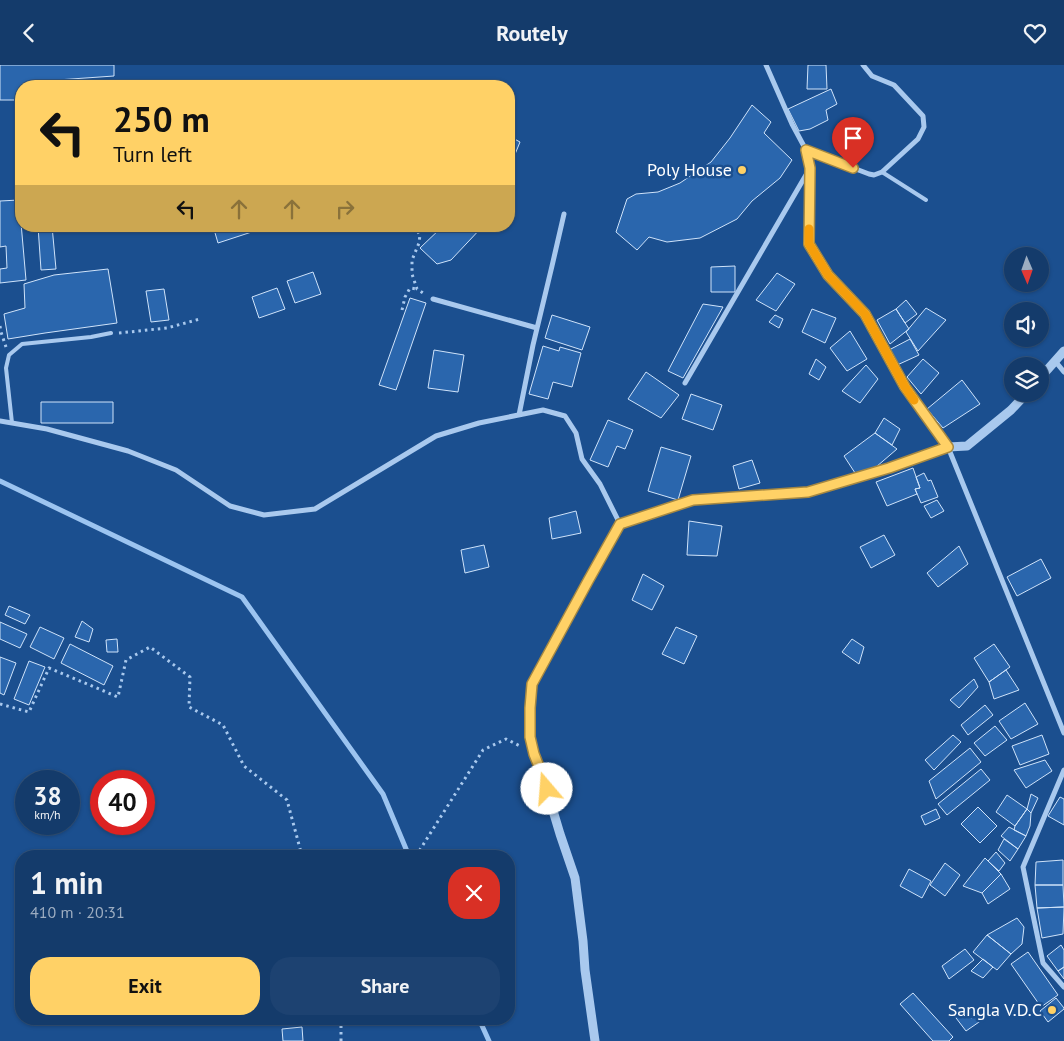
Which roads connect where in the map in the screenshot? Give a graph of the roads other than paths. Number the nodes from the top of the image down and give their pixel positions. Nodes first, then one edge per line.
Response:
1 (766, 65) edge
2 (863, 65) edge
3 (806, 150) junction
4 (810, 168) junction
5 (882, 172) junction
6 (926, 200) dead end
7 (564, 213) dead end
8 (432, 299) road end
9 (537, 328) junction
10 (111, 333) road end
11 (1064, 351) edge
12 (1055, 361) junction
13 (1049, 368) edge
14 (1064, 372) edge
15 (685, 383) dead end
16 (1018, 402) edge
17 (519, 415) junction
18 (0, 421) edge
19 (12, 423) junction
20 (948, 447) junction
21 (620, 524) junction
22 (1064, 733) edge
23 (1064, 771) edge
24 (1064, 987) edge
25 (594, 1041) edge

1 - 3 street
2 - 5 street
3 - 4 street
3 - 5 street
4 - 15 street
4 - 20 street
5 - 6 lane
7 - 9 street
8 - 9 street
9 - 17 street
10 - 19 lane
11 - 12 street
12 - 13 street
12 - 14 street
16 - 20 street
17 - 19 street
17 - 21 street
18 - 19 street
20 - 21 street
20 - 22 street
21 - 25 street
23 - 24 street

